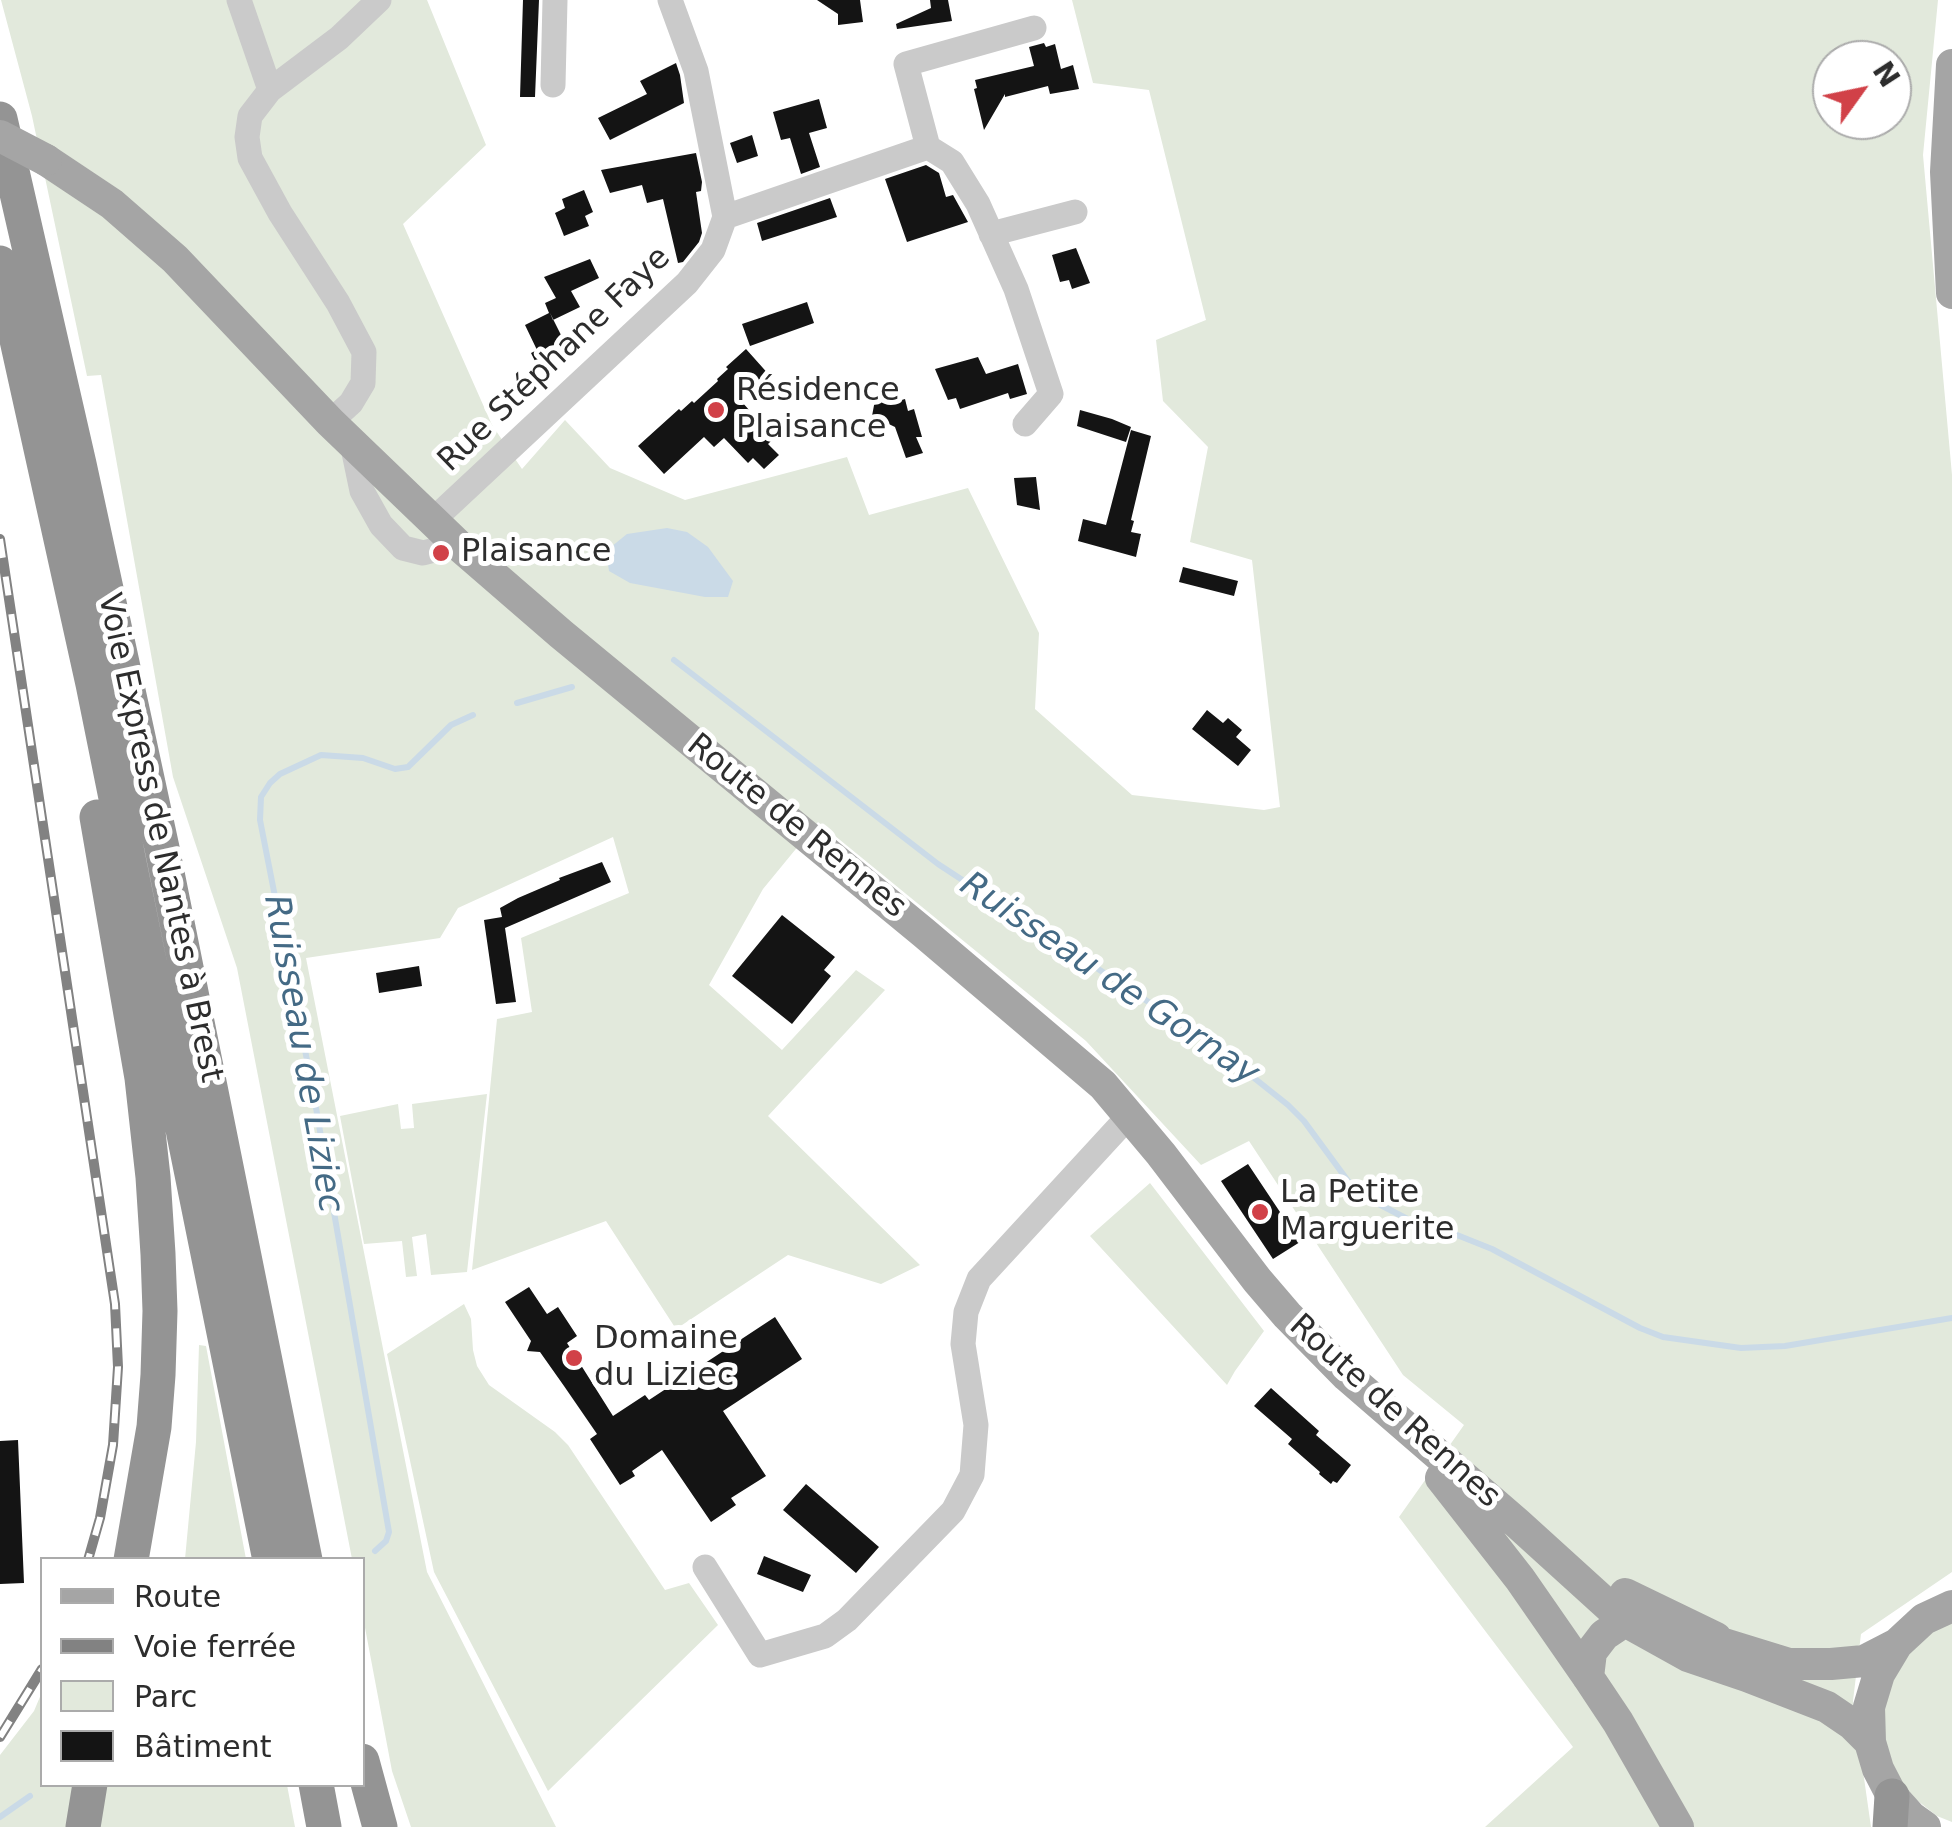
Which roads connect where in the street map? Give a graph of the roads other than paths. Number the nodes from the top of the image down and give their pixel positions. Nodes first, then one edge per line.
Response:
1 (239, 0) edge
2 (379, 0) edge
3 (554, 0) edge
4 (670, 0) edge
5 (1034, 28) dead end
6 (1952, 66) edge
7 (552, 85) dead end
8 (270, 90) junction
9 (0, 118) edge
10 (0, 136) edge
11 (928, 146) junction
12 (1075, 212) dead end
13 (725, 217) junction
14 (990, 234) junction
15 (0, 263) edge
16 (1952, 293) edge
17 (1025, 424) dead end
18 (341, 433) junction
19 (432, 521) junction
20 (457, 544) junction
21 (94, 684) junction
22 (1129, 1116) junction
23 (1396, 1420) junction
24 (1516, 1523) junction
25 (132, 1557) edge
26 (269, 1557) edge
27 (304, 1557) edge
28 (705, 1566) dead end
29 (1952, 1606) edge
30 (1626, 1622) junction
31 (1897, 1644) junction
32 (1733, 1647) junction
33 (1688, 1656) junction
34 (1588, 1677) junction
35 (1618, 1722) junction
36 (1870, 1742) junction
37 (365, 1772) edge
38 (90, 1787) edge
39 (317, 1787) edge
40 (350, 1787) edge
41 (1891, 1812) edge
42 (83, 1827) edge
43 (324, 1827) edge
44 (358, 1827) edge
45 (380, 1827) edge
46 (1678, 1827) edge
47 (1925, 1827) edge

1 - 8 street
2 - 8 street
3 - 7 street
4 - 13 street
5 - 11 street
6 - 16 main road
8 - 18 street
9 - 27 highway, Voie Express de Nantes à Brest
10 - 18 main road, Route de Rennes, bridge
11 - 13 street
11 - 14 street
12 - 14 street
13 - 19 street, Rue Stéphane Faye
14 - 17 street
15 - 21 highway, Voie Express de Nantes à Brest
18 - 19 main road, Route de Rennes
18 - 20 street
19 - 20 main road, Route de Rennes
20 - 22 main road, Route de Rennes
21 - 25 highway
21 - 26 highway, Voie Express de Nantes à Brest
22 - 23 main road, Route de Rennes
22 - 28 street
23 - 24 main road, Route de Rennes
23 - 34 main road
24 - 30 main road, Route de Rennes
24 - 32 main road, Route de Rennes
29 - 31 main road
30 - 32 main road, Route de Rennes
30 - 33 main road, Route de Rennes
30 - 34 main road
31 - 32 main road, Route de Rennes
31 - 36 main road
33 - 35 main road
33 - 36 main road, Route de Rennes
34 - 35 main road
35 - 46 main road
36 - 41 main road
37 - 45 highway
38 - 42 highway
39 - 43 highway
40 - 44 highway
41 - 47 main road

